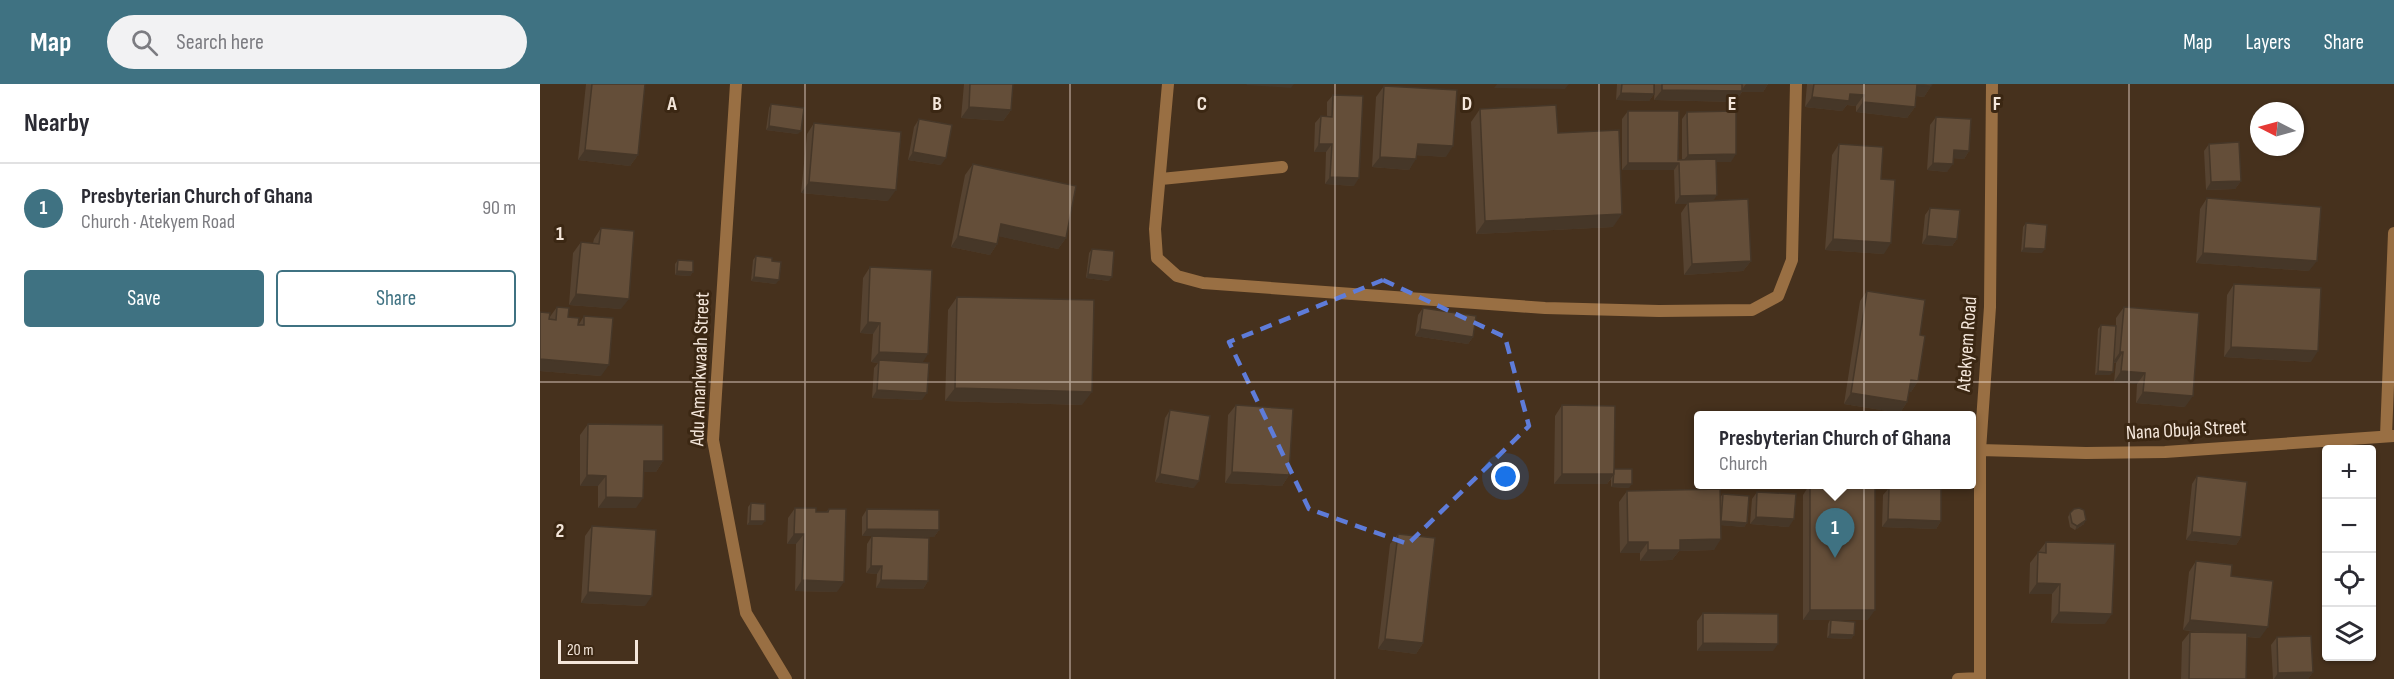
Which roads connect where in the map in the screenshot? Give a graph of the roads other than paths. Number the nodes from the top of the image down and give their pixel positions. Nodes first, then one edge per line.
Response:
1 (736, 84) edge
2 (1168, 84) edge
3 (1796, 84) edge
4 (1992, 84) edge
5 (1282, 167) dead end
6 (1161, 179) junction
7 (2394, 233) edge
8 (2390, 436) edge
9 (1980, 450) junction
10 (786, 679) edge
11 (1958, 679) edge
12 (1980, 679) edge

1 - 10 street, Adu Amankwaah Street
2 - 6 street
3 - 6 street
4 - 9 street, Atekyem Road
5 - 6 street
7 - 8 street
8 - 9 street, Nana Obuja Street
9 - 12 street, Atekyem Road
11 - 12 street

